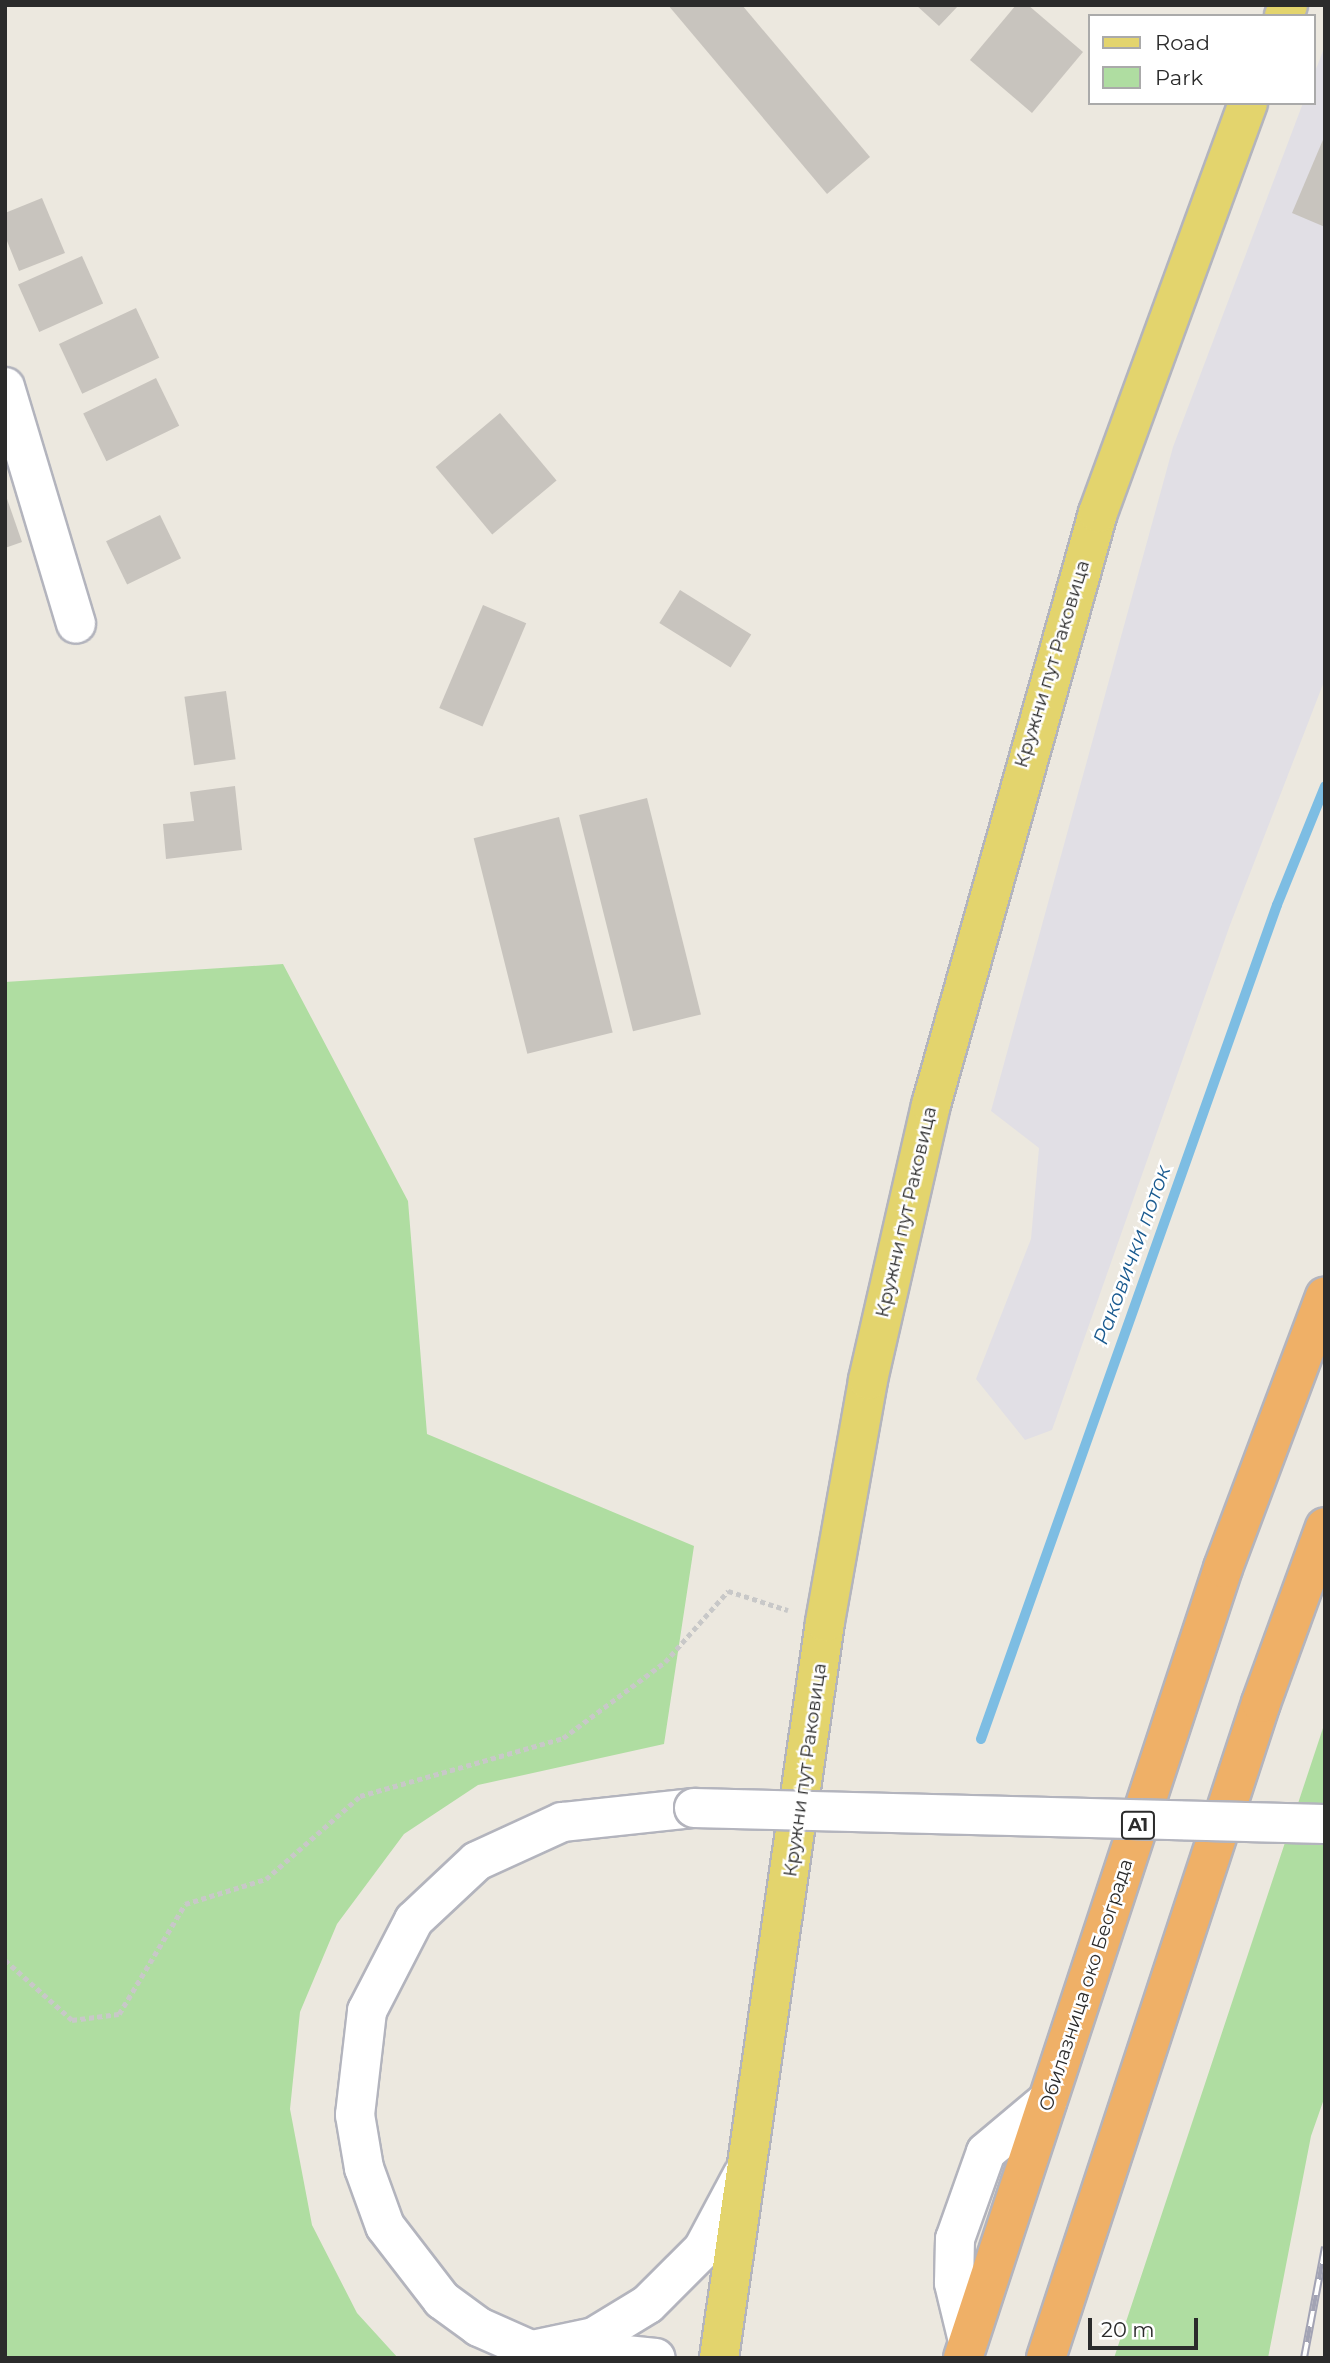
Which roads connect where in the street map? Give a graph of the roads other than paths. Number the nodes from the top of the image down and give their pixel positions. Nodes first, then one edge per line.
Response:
1 (1247, 105) edge
2 (5, 387) edge
3 (76, 624) dead end
4 (1325, 1296) edge
5 (1325, 1527) edge
6 (1325, 1824) edge
7 (752, 2156) junction
8 (965, 2349) edge
9 (541, 2355) edge
10 (656, 2358) edge
11 (719, 2358) edge
12 (1046, 2358) edge

1 - 7 main road, Кружни пут Раковица
2 - 3 street
4 - 8 highway, Обилазница око Београда / A1
5 - 12 highway
6 - 9 street, bridge
7 - 9 street
7 - 11 main road, Кружни пут Раковица
9 - 10 street

